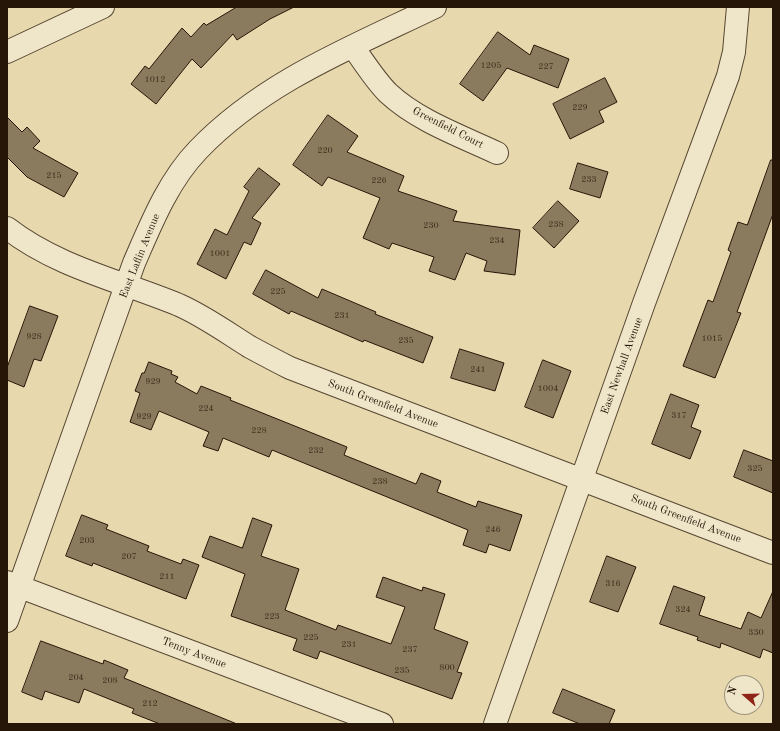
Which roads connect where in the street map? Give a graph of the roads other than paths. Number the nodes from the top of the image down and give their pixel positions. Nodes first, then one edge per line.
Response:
1 (103, 7) edge
2 (435, 7) edge
3 (738, 7) edge
4 (353, 47) junction
5 (7, 52) edge
6 (497, 153) dead end
7 (7, 228) edge
8 (127, 286) junction
9 (582, 479) junction
10 (773, 553) edge
11 (14, 584) edge
12 (7, 621) edge
13 (382, 724) edge
14 (495, 724) edge

1 - 5 street
2 - 4 street, East Laflin Avenue
3 - 9 street, East Newhall Avenue
4 - 6 street, Greenfield Court
4 - 8 street, East Laflin Avenue
7 - 8 street, South Greenfield Avenue
8 - 9 street, South Greenfield Avenue
8 - 11 street, East Laflin Avenue
9 - 10 street, South Greenfield Avenue
9 - 14 street, East Newhall Avenue
11 - 12 street, East Laflin Avenue
11 - 13 street, Tenny Avenue

